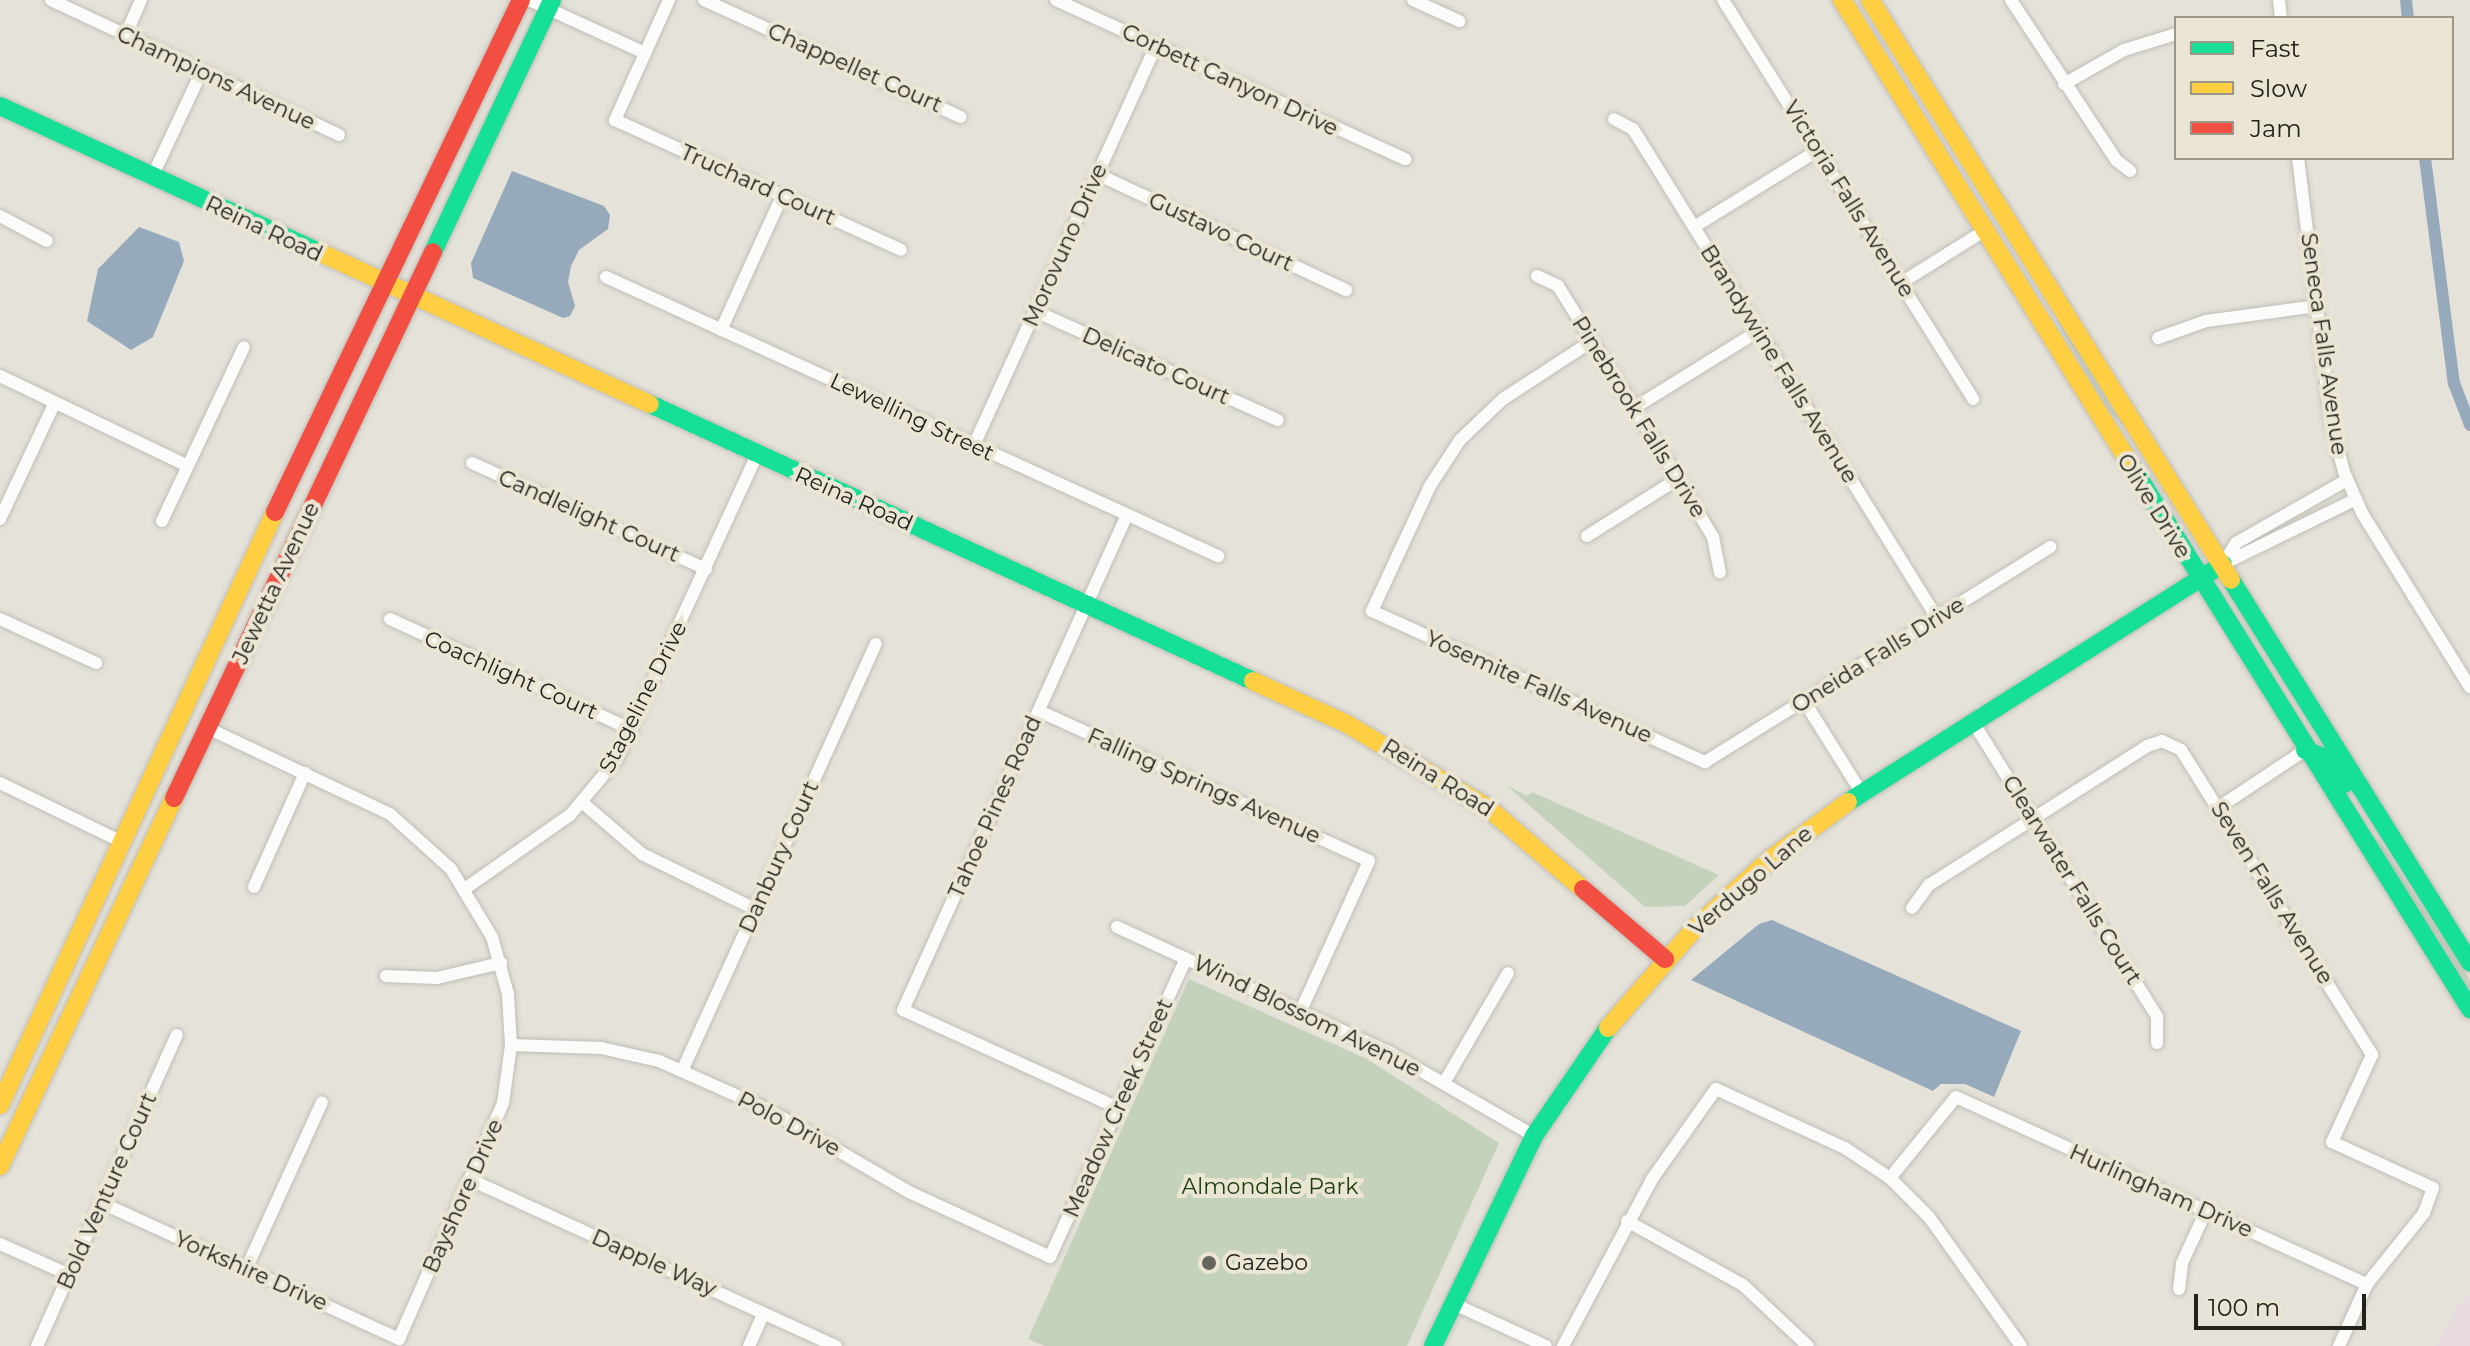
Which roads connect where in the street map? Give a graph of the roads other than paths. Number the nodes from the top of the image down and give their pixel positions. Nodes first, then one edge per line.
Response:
1 (51, 0) edge
2 (141, 0) edge
3 (521, 0) edge
4 (529, 0) edge
5 (669, 0) edge
6 (704, 0) edge
7 (1056, 0) edge
8 (1413, 0) edge
9 (1723, 0) edge
10 (1842, 0) edge
11 (1870, 0) edge
12 (2011, 0) edge
13 (553, 3) edge
14 (1459, 21) dead end
15 (2174, 35) edge
16 (125, 36) junction
17 (1156, 46) junction
18 (645, 53) junction
19 (201, 73) junction
20 (2064, 84) junction
21 (0, 106) edge
22 (961, 117) dead end
23 (1614, 119) dead end
24 (339, 135) dead end
25 (1818, 150) junction
26 (1405, 159) dead end
27 (2298, 160) edge
28 (2130, 171) dead end
29 (1097, 174) junction
30 (152, 177) junction
31 (782, 196) junction
32 (0, 216) edge
33 (1694, 227) junction
34 (1984, 231) junction
35 (47, 241) dead end
36 (901, 250) dead end
37 (1537, 276) dead end
38 (606, 277) dead end
39 (1901, 283) junction
40 (381, 284) junction
41 (1346, 290) dead end
42 (2054, 294) junction
43 (412, 298) junction
44 (2317, 306) junction
45 (1035, 311) junction
46 (721, 330) junction
47 (1758, 331) junction
48 (2158, 338) dead end
49 (1592, 341) junction
50 (244, 347) dead end
51 (0, 376) edge
52 (1973, 399) dead end
53 (54, 404) junction
54 (1634, 408) junction
55 (1278, 420) dead end
56 (974, 445) junction
57 (757, 455) junction
58 (472, 463) dead end
59 (186, 465) junction
60 (1678, 479) junction
61 (2347, 480) junction
62 (2356, 499) junction
63 (1127, 515) junction
64 (0, 519) edge
65 (162, 521) dead end
66 (1587, 536) dead end
67 (2051, 547) dead end
68 (1218, 556) dead end
69 (2223, 564) junction
70 (706, 569) junction
71 (1720, 572) dead end
72 (2199, 578) junction
73 (1085, 604) junction
74 (235, 606) junction
75 (1937, 618) junction
76 (0, 619) edge
77 (390, 619) dead end
78 (876, 644) dead end
79 (96, 663) dead end
80 (2470, 687) edge
81 (1804, 701) junction
82 (1039, 711) junction
83 (1973, 722) junction
84 (207, 728) junction
85 (632, 730) junction
86 (2305, 750) junction
87 (1705, 762) joint
88 (305, 773) junction
89 (0, 783) edge
90 (1861, 792) junction
91 (583, 803) junction
92 (2218, 808) junction
93 (2035, 820) junction
94 (2385, 827) junction
95 (124, 843) junction
96 (254, 887) dead end
97 (466, 888) junction
98 (1912, 908) dead end
99 (755, 909) junction
100 (1117, 927) dead end
101 (107, 939) junction
102 (1186, 958) junction
103 (1665, 959) junction
104 (501, 963) junction
105 (2470, 963) edge
106 (1508, 973) dead end
107 (386, 976) dead end
108 (2470, 1009) edge
109 (1301, 1010) junction
110 (177, 1035) dead end
111 (2157, 1043) dead end
112 (511, 1045) junction
113 (682, 1071) junction
114 (1444, 1083) junction
115 (322, 1102) dead end
116 (0, 1105) edge
117 (1118, 1108) junction
118 (1534, 1136) junction
119 (0, 1166) edge
120 (1890, 1178) junction
121 (471, 1180) junction
122 (102, 1203) junction
123 (2206, 1211) junction
124 (1627, 1221) junction
125 (0, 1244) edge
126 (1050, 1257) joint
127 (246, 1269) junction
128 (70, 1275) junction
129 (2367, 1284) junction
130 (2179, 1289) dead end
131 (1452, 1303) junction
132 (764, 1313) junction
133 (399, 1339) joint
134 (37, 1346) edge
135 (749, 1346) edge
136 (836, 1346) edge
137 (1433, 1346) edge
138 (1546, 1346) edge
139 (1563, 1346) edge
140 (1808, 1346) edge
141 (2021, 1346) edge
142 (2339, 1346) edge

1 - 16 street, Champions Avenue
2 - 16 street
3 - 40 street, Jewetta Avenue
4 - 13 street
5 - 18 street
6 - 22 street, Chappellet Court
7 - 17 street, Corbett Canyon Drive
8 - 14 street
9 - 25 street, Victoria Falls Avenue
10 - 34 street, Olive Drive
11 - 42 street, Olive Drive
12 - 20 street
13 - 18 street
13 - 43 street, Jewetta Avenue
15 - 20 street
16 - 19 street, Champions Avenue
17 - 26 street, Corbett Canyon Drive
17 - 29 street, Morovuno Drive
18 - 31 street, Truchard Court
19 - 24 street, Champions Avenue
19 - 30 street
20 - 28 street
21 - 30 street, Reina Road
23 - 33 street, Brandywine Falls Avenue
25 - 33 street
25 - 39 street, Victoria Falls Avenue
27 - 44 street, Seneca Falls Avenue
29 - 41 street, Gustavo Court
29 - 45 street, Morovuno Drive
30 - 40 street, Reina Road
31 - 36 street, Truchard Court
31 - 46 street
32 - 35 street
33 - 47 street, Brandywine Falls Avenue
34 - 39 street
34 - 42 street
34 - 72 street, Olive Drive
37 - 49 street, Pinebrook Falls Drive
38 - 46 street, Lewelling Street
39 - 52 street, Victoria Falls Avenue
40 - 43 street, Reina Road
40 - 74 street, Jewetta Avenue
42 - 69 street, Olive Drive
43 - 57 street, Reina Road
43 - 84 street, Jewetta Avenue
44 - 48 street
44 - 61 street, Seneca Falls Avenue
45 - 55 street, Delicato Court
45 - 56 street, Morovuno Drive
46 - 56 street, Lewelling Street
47 - 54 street
47 - 75 street, Brandywine Falls Avenue
49 - 54 street, Pinebrook Falls Drive
49 - 87 street, Yosemite Falls Avenue
50 - 59 street
51 - 53 street
53 - 59 street
53 - 64 street
54 - 60 street, Pinebrook Falls Drive
56 - 63 street, Lewelling Street
57 - 70 street, Stageline Drive
57 - 73 street, Reina Road
58 - 70 street, Candlelight Court
59 - 65 street
60 - 66 street
60 - 71 street, Pinebrook Falls Drive
61 - 62 street, Seneca Falls Avenue
61 - 69 street
62 - 69 street
62 - 80 street, Seneca Falls Avenue
63 - 68 street, Lewelling Street
63 - 73 street, Tahoe Pines Road
67 - 75 street, Oneida Falls Drive
69 - 72 street, Verdugo Lane
69 - 94 street, Olive Drive
70 - 85 street, Stageline Drive
72 - 83 street, Verdugo Lane
72 - 86 street, Olive Drive
73 - 82 street, Tahoe Pines Road
73 - 103 street, Reina Road
74 - 84 street
74 - 95 street, Jewetta Avenue
75 - 81 street, Oneida Falls Drive
76 - 79 street
77 - 85 street, Coachlight Court
78 - 99 street, Danbury Court
81 - 87 street, Oneida Falls Drive
81 - 90 street
82 - 109 street, Falling Springs Avenue
82 - 117 street, Tahoe Pines Road
83 - 90 street, Verdugo Lane
83 - 93 street, Clearwater Falls Court
84 - 88 street, Bayshore Drive
84 - 101 street, Jewetta Avenue
85 - 91 street, Stageline Drive
86 - 92 street
86 - 94 street
86 - 108 street, Olive Drive
88 - 96 street
88 - 97 street, Bayshore Drive
89 - 95 street
90 - 103 street, Verdugo Lane
91 - 97 street, Stageline Drive
91 - 99 street
92 - 93 street, Seven Falls Avenue
92 - 129 street, Seven Falls Avenue
93 - 98 street
93 - 111 street, Clearwater Falls Court
94 - 105 street, Olive Drive
95 - 101 street
95 - 116 street, Jewetta Avenue
97 - 104 street, Bayshore Drive
99 - 113 street, Danbury Court
100 - 102 street, Wind Blossom Avenue
101 - 119 street, Jewetta Avenue
102 - 109 street, Wind Blossom Avenue
102 - 117 street, Meadow Creek Street
103 - 118 street, Verdugo Lane
104 - 107 street
104 - 112 street, Bayshore Drive
106 - 114 street
109 - 114 street, Wind Blossom Avenue
110 - 122 street, Bold Venture Court
112 - 113 street, Polo Drive
112 - 121 street, Bayshore Drive
113 - 126 street, Polo Drive
114 - 118 street, Wind Blossom Avenue
115 - 127 street
117 - 126 street, Meadow Creek Street
118 - 131 street, Verdugo Lane
120 - 123 street, Hurlingham Drive
120 - 124 street
120 - 141 street
121 - 132 street, Dapple Way
121 - 133 street, Bayshore Drive
122 - 127 street, Yorkshire Drive
122 - 128 street, Bold Venture Court
123 - 129 street, Hurlingham Drive
123 - 130 street
124 - 139 street
124 - 140 street
125 - 128 street
127 - 133 street, Yorkshire Drive
128 - 134 street, Bold Venture Court
129 - 142 street
131 - 137 street, Verdugo Lane
131 - 138 street
132 - 135 street
132 - 136 street, Dapple Way

